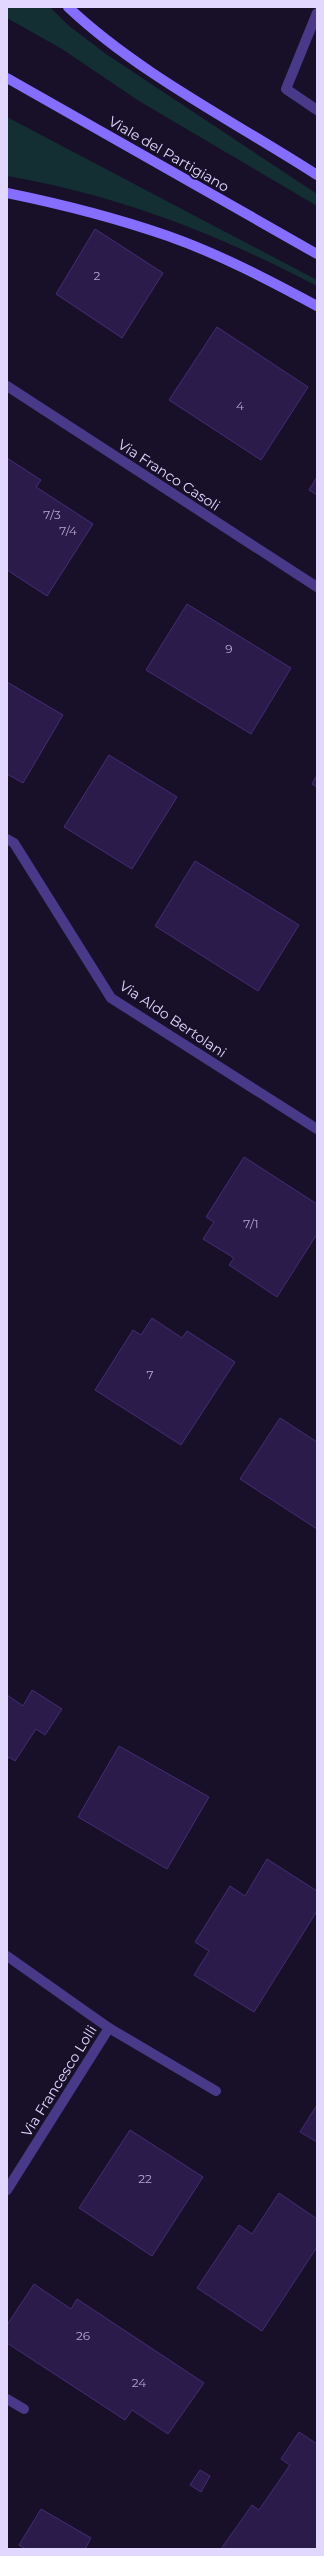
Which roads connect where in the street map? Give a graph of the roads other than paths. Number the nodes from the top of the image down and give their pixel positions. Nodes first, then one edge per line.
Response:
1 (68, 7) edge
2 (317, 13) edge
3 (7, 78) edge
4 (317, 110) edge
5 (317, 175) edge
6 (7, 193) edge
7 (317, 254) edge
8 (317, 306) edge
9 (7, 386) edge
10 (317, 587) edge
11 (7, 839) edge
12 (317, 1129) edge
13 (7, 1956) edge
14 (109, 2028) junction
15 (216, 2091) dead end
16 (7, 2190) edge
17 (7, 2399) edge
18 (24, 2409) dead end

1 - 5 main road
2 - 4 street
3 - 7 main road, Viale del Partigiano
6 - 8 main road
9 - 10 street, Via Franco Casoli
11 - 12 street, Via Aldo Bertolani
13 - 14 street, Via Francesco Lolli
14 - 15 street, Via Francesco Lolli
14 - 16 street, Via Francesco Lolli
17 - 18 street

